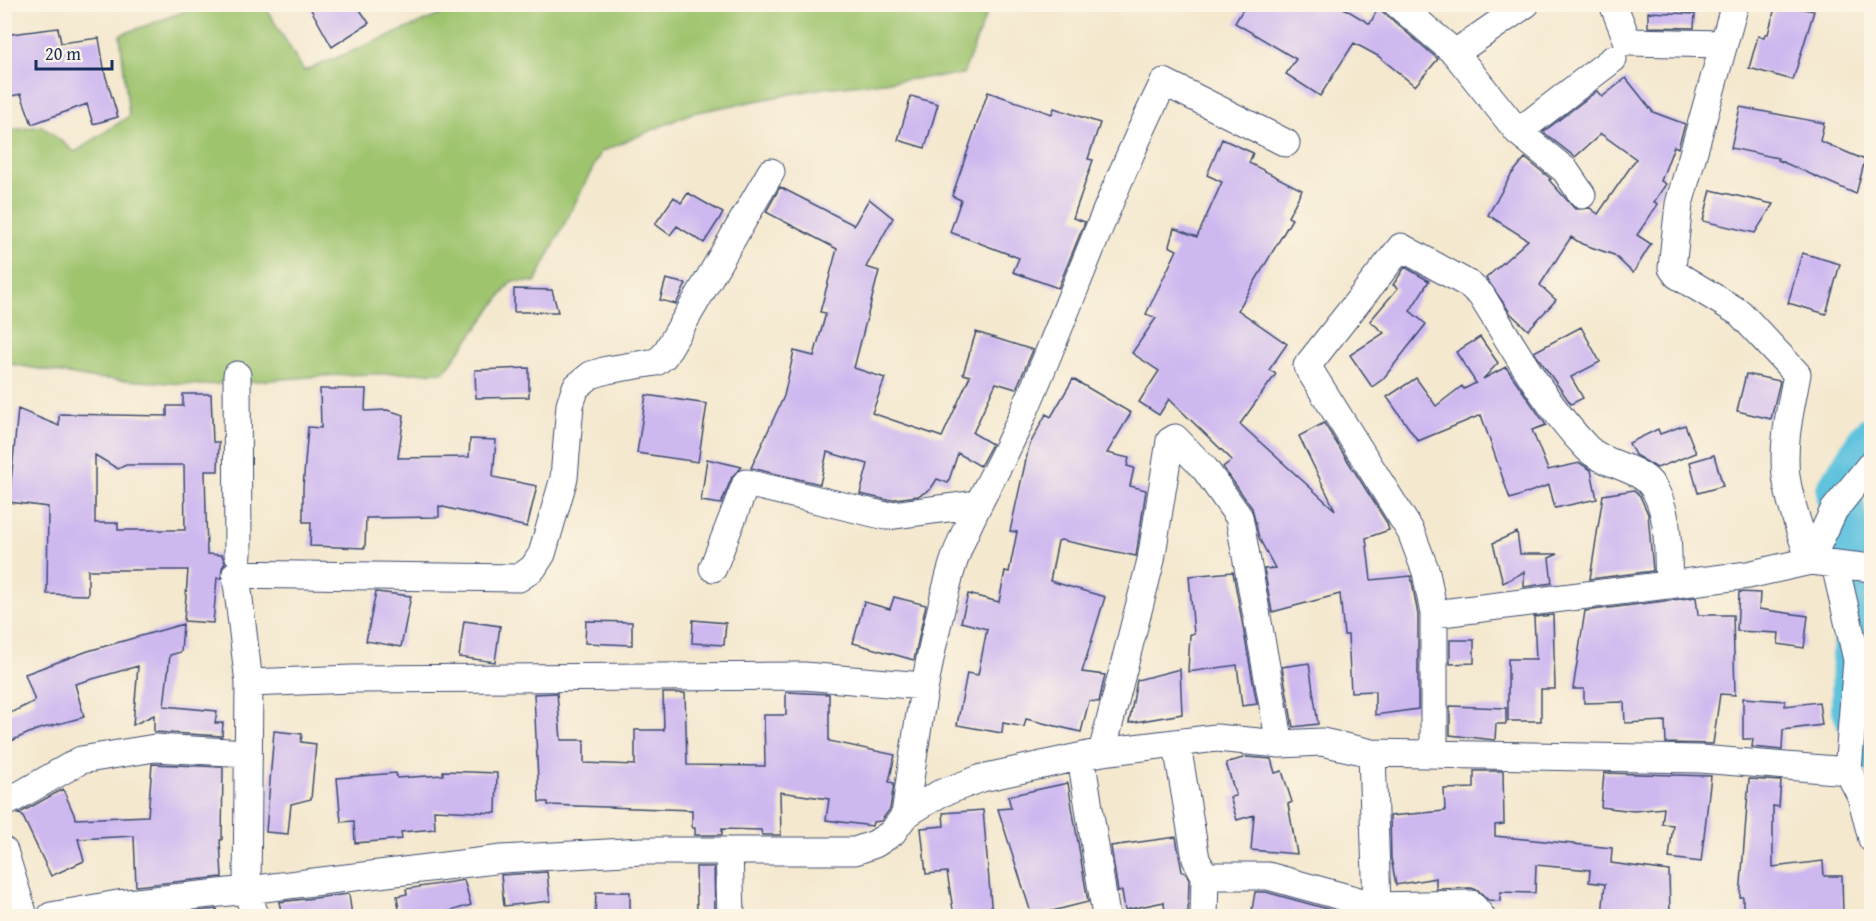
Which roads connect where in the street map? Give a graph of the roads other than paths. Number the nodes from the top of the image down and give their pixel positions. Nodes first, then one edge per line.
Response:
1 (1397, 4) edge
2 (1526, 4) edge
3 (1613, 4) edge
4 (1735, 4) edge
5 (1723, 44) junction
6 (1455, 53) junction
7 (1613, 59) dead end
8 (1518, 132) junction
9 (1286, 143) dead end
10 (771, 172) dead end
11 (1582, 195) dead end
12 (237, 375) dead end
13 (1872, 463) edge
14 (978, 504) junction
15 (238, 554) dead end
16 (1823, 563) junction
17 (713, 568) dead end
18 (1872, 568) edge
19 (1669, 585) junction
20 (1434, 614) junction
21 (249, 683) junction
22 (923, 686) junction
23 (1280, 744) junction
24 (1177, 745) junction
25 (1434, 752) junction
26 (248, 753) junction
27 (1372, 753) junction
28 (1092, 754) junction
29 (1848, 771) junction
30 (4, 804) edge
31 (905, 815) junction
32 (1872, 838) edge
33 (4, 850) edge
34 (729, 851) junction
35 (1205, 876) junction
36 (247, 890) junction
37 (1377, 906) junction
38 (24, 916) edge
39 (51, 916) edge
40 (255, 916) edge
41 (732, 916) edge
42 (1106, 916) edge
43 (1204, 916) edge
44 (1480, 916) edge

1 - 6 street
2 - 6 street
3 - 5 street
4 - 5 street
5 - 16 street
6 - 8 street
7 - 8 street
8 - 11 street
9 - 14 street
10 - 21 street
12 - 15 street
13 - 16 street
14 - 17 street
14 - 22 street
16 - 18 street
16 - 19 street
16 - 29 street
19 - 20 street
19 - 20 street
20 - 25 street
21 - 22 street
21 - 26 street
22 - 31 street
23 - 24 street
23 - 27 street
23 - 28 street
24 - 28 street
24 - 35 street
25 - 27 street
25 - 29 street
26 - 30 street
26 - 36 street
27 - 37 street
28 - 31 street
28 - 42 street
29 - 32 street
31 - 34 street
33 - 38 street
34 - 36 street
34 - 41 street
35 - 37 street
35 - 43 street
36 - 39 street
36 - 40 street
37 - 44 street

